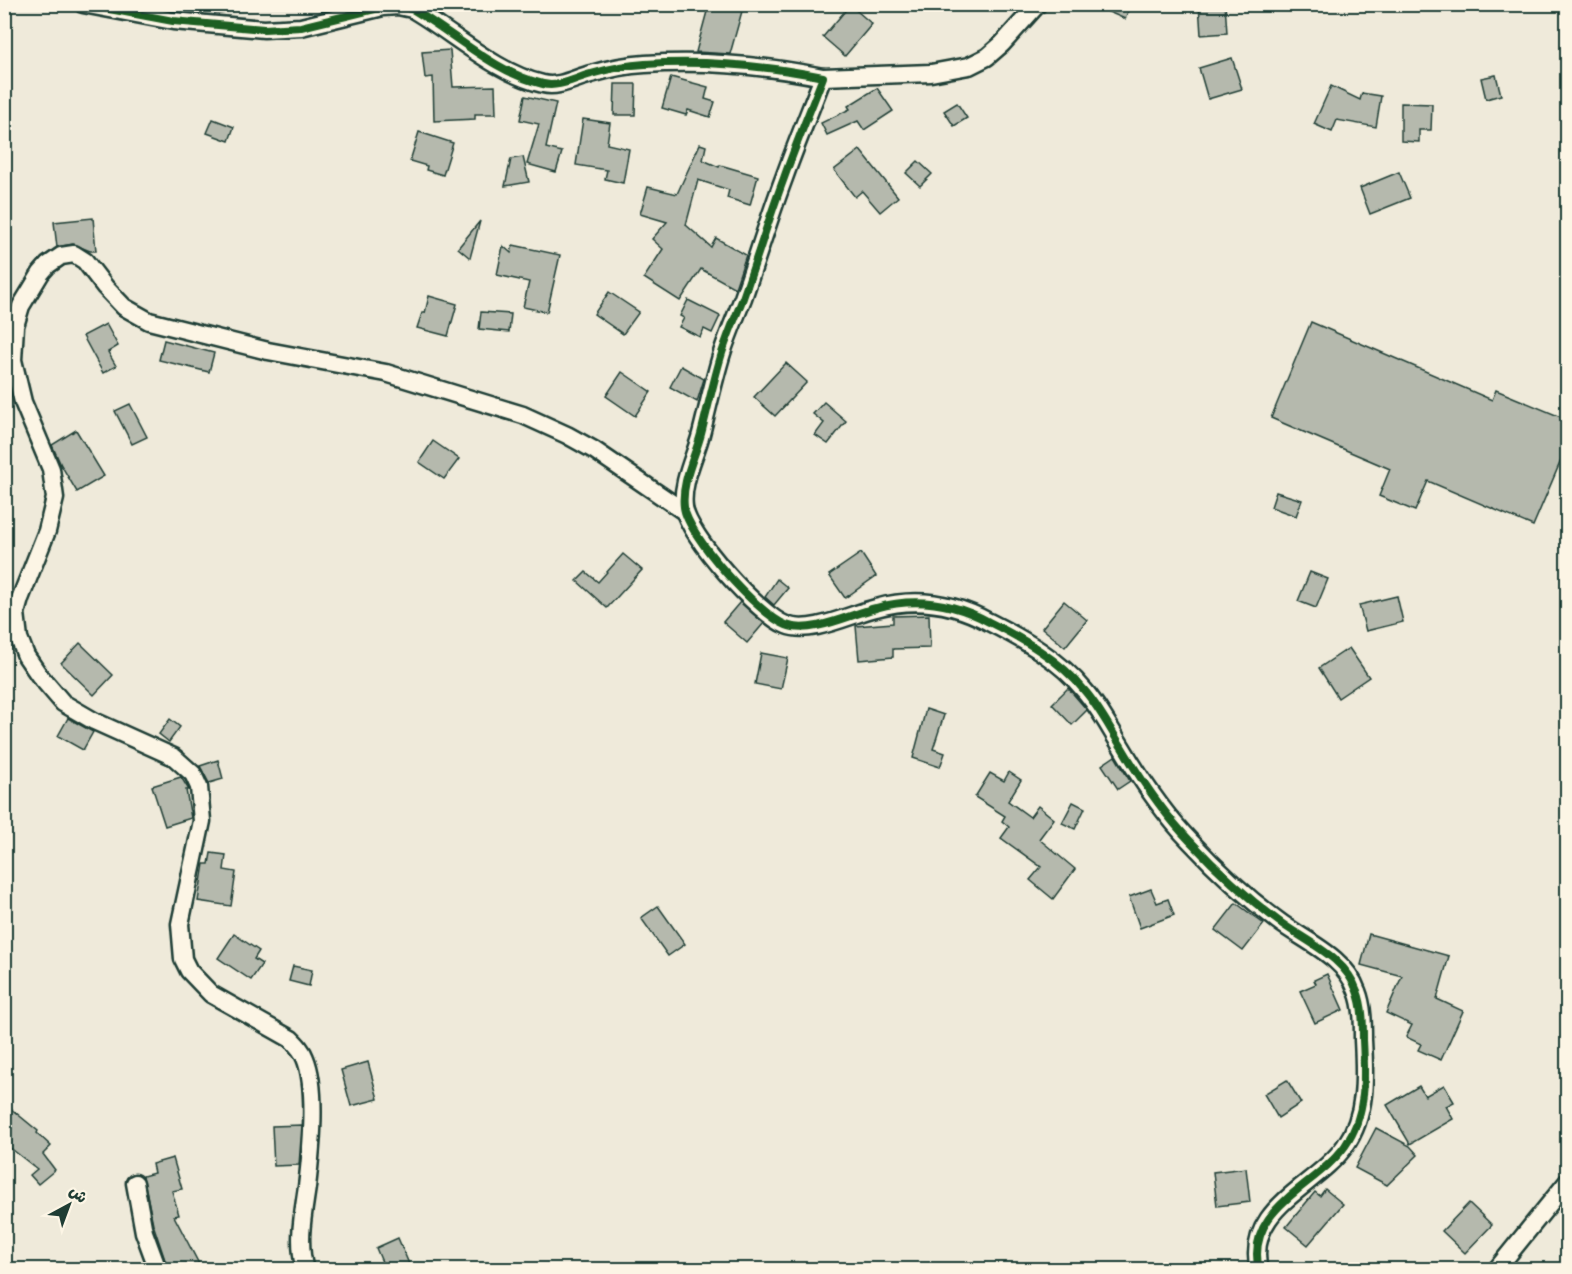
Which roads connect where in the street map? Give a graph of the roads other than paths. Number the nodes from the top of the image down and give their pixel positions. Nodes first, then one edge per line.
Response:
1 (83, 4) edge
2 (1038, 4) edge
3 (823, 77) junction
4 (685, 512) junction
5 (1568, 1180) edge
6 (135, 1183) dead end
7 (158, 1269) edge
8 (305, 1269) edge
9 (1259, 1269) edge
10 (1496, 1269) edge

1 - 3 street
2 - 3 street
3 - 4 street
4 - 8 street
4 - 9 street
5 - 10 street
6 - 7 street

